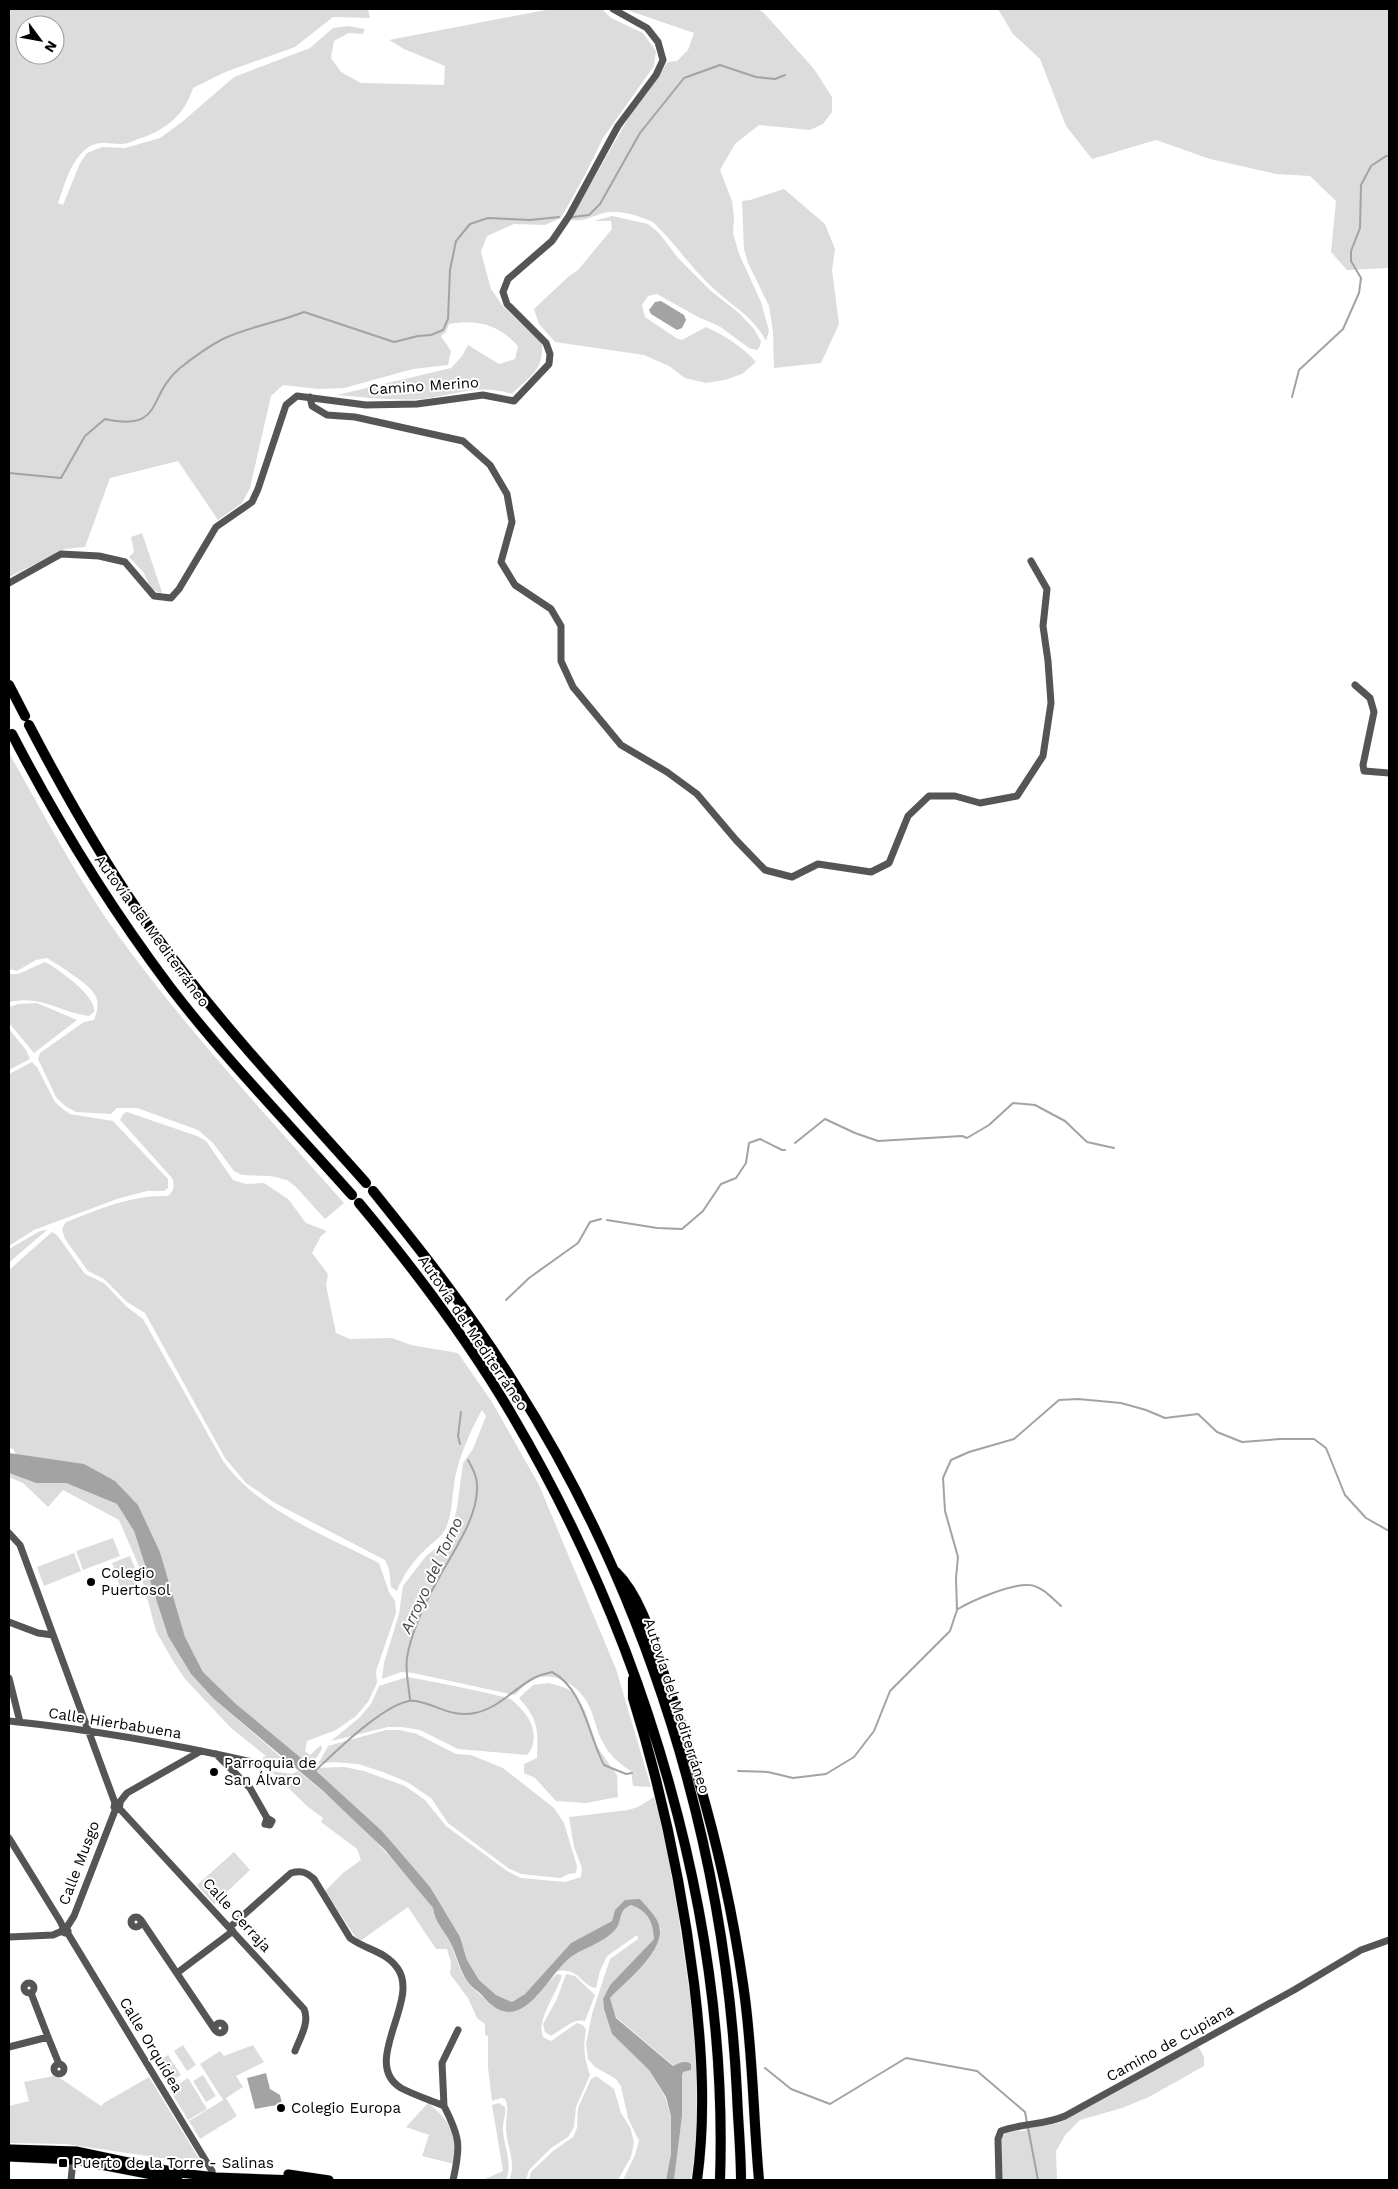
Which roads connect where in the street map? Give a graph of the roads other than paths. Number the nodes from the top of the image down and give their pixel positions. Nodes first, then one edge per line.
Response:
1 (613, 9) edge
2 (310, 397) junction
3 (1030, 561) dead end
4 (9, 583) edge
5 (9, 685) edge
6 (1355, 686) dead end
7 (12, 734) dead end
8 (1389, 773) edge
9 (352, 1195) dead end
10 (359, 1204) dead end
11 (9, 1534) edge
12 (612, 1568) junction
13 (9, 1622) edge
14 (53, 1635) junction
15 (633, 1670) junction
16 (9, 1678) edge
17 (9, 1721) edge
18 (20, 1722) junction
19 (88, 1731) junction
20 (202, 1751) junction
21 (216, 1754) junction
22 (270, 1766) dead end
23 (117, 1806) junction
24 (266, 1818) dead end
25 (9, 1838) edge
26 (141, 1920) dead end
27 (232, 1929) junction
28 (65, 1930) junction
29 (9, 1937) edge
30 (1389, 1940) edge
31 (177, 1973) junction
32 (31, 1993) dead end
33 (215, 2030) dead end
34 (458, 2030) dead end
35 (48, 2037) junction
36 (9, 2046) edge
37 (295, 2051) dead end
38 (58, 2064) dead end
39 (444, 2106) junction
40 (9, 2149) edge
41 (9, 2158) edge
42 (73, 2160) junction
43 (216, 2176) edge
44 (71, 2180) edge
45 (177, 2180) edge
46 (296, 2180) edge
47 (329, 2180) edge
48 (453, 2180) edge
49 (698, 2180) edge
50 (720, 2180) edge
51 (740, 2180) edge
52 (759, 2180) edge
53 (999, 2180) edge

1 - 2 street, Camino Merino
2 - 3 street
2 - 4 street, Camino Merino
5 - 12 highway, Autovía del Mediterráneo
6 - 8 street
7 - 9 highway, Autovía del Mediterráneo
10 - 15 highway, Autovía del Mediterráneo
11 - 14 street, Calle Cerraja
12 - 51 highway, Autovía del Mediterráneo
12 - 52 highway
13 - 14 street
14 - 19 street, Calle Cerraja
15 - 49 highway
15 - 50 highway, Autovía del Mediterráneo
16 - 18 street
17 - 18 street, Calle Hierbabuena
18 - 19 street, Calle Hierbabuena
19 - 20 street, Calle Hierbabuena
19 - 23 street, Calle Cerraja
20 - 21 street, Calle Hierbabuena
20 - 23 street, Calle Musgo
21 - 22 street, Calle Hierbabuena
21 - 24 street
23 - 27 street, Calle Cerraja
23 - 28 street, Calle Musgo
25 - 28 street, Calle Orquídea
26 - 31 street
27 - 31 street
27 - 37 street, Calle Cerraja
27 - 39 street
28 - 29 street
28 - 43 street, Calle Orquídea
30 - 53 street, Camino de Cupiana
31 - 33 street
32 - 35 street
34 - 39 street
35 - 36 street
35 - 38 street
39 - 48 street
40 - 43 main road
41 - 42 main road
42 - 44 street
42 - 45 main road
43 - 46 main road
43 - 47 main road

